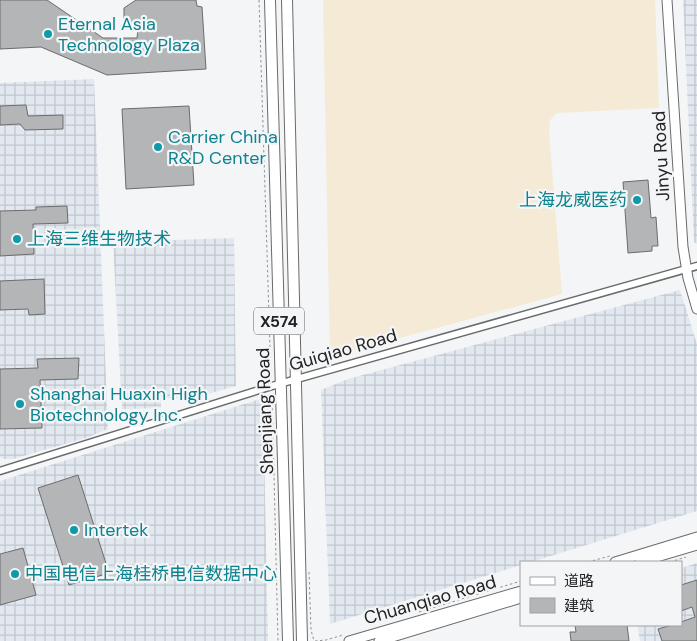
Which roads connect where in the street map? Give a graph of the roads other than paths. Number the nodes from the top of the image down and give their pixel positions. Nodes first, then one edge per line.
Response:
1 (270, 0) edge
2 (287, 0) edge
3 (667, 0) edge
4 (697, 266) edge
5 (686, 269) junction
6 (697, 309) edge
7 (297, 379) junction
8 (276, 385) junction
9 (0, 471) edge
10 (697, 537) edge
11 (697, 545) edge
12 (618, 561) edge
13 (643, 561) edge
14 (520, 591) edge
15 (520, 598) edge
16 (347, 638) edge
17 (288, 641) edge
18 (302, 641) edge
19 (378, 641) edge

1 - 8 main road, Shenjiang Road / X574
2 - 7 main road, Shenjiang Road / X574
3 - 5 street, Jinyu Road
4 - 5 street, Guiqiao Road
5 - 6 street, Jinyu Road
5 - 7 street, Guiqiao Road
7 - 8 street, Guiqiao Road
7 - 18 main road, Shenjiang Road / X574
8 - 9 street, Guiqiao Road
8 - 17 main road, Shenjiang Road / X574
10 - 12 street
11 - 13 street
14 - 16 street, Chuanqiao Road
15 - 19 street, Chuanqiao Road

